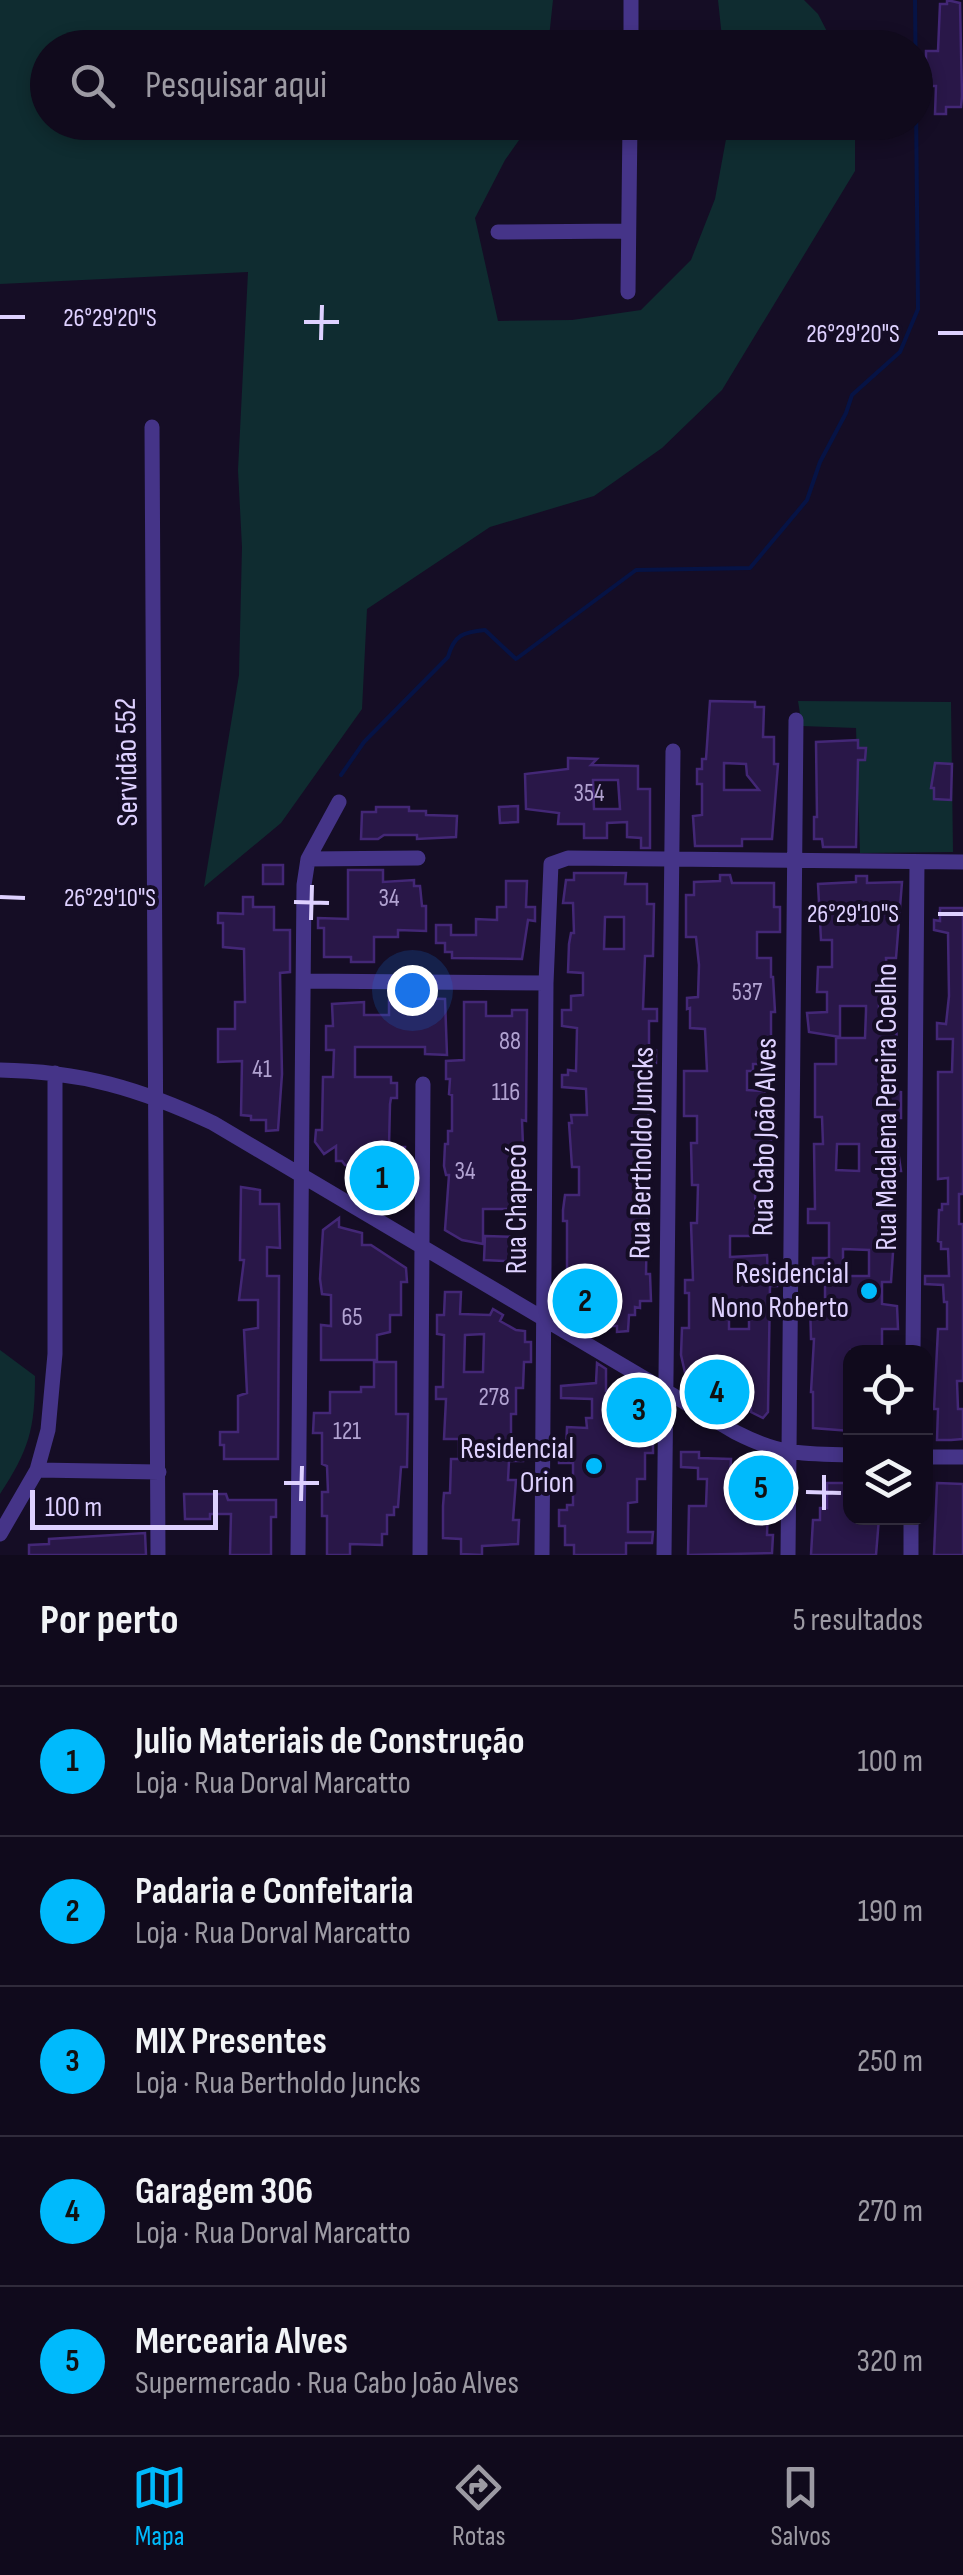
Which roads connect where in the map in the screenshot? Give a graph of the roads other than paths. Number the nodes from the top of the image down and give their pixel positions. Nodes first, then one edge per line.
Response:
1 (631, 0) edge
2 (630, 30) edge
3 (630, 140) edge
4 (628, 230) junction
5 (498, 232) dead end
6 (628, 292) dead end
7 (152, 427) dead end
8 (796, 720) dead end
9 (673, 751) dead end
10 (339, 802) dead end
11 (418, 858) dead end
12 (308, 859) junction
13 (673, 859) junction
14 (796, 860) junction
15 (917, 862) junction
16 (963, 862) edge
17 (304, 981) junction
18 (546, 983) junction
19 (0, 1070) edge
20 (55, 1073) junction
21 (423, 1084) dead end
22 (158, 1097) junction
23 (302, 1175) junction
24 (422, 1246) junction
25 (544, 1318) junction
26 (913, 1345) edge
27 (666, 1391) junction
28 (788, 1454) junction
29 (843, 1455) edge
30 (933, 1456) edge
31 (963, 1457) edge
32 (38, 1470) junction
33 (158, 1472) junction
34 (912, 1525) edge
35 (0, 1534) edge
36 (158, 1555) edge
37 (298, 1555) edge
38 (420, 1555) edge
39 (542, 1555) edge
40 (664, 1555) edge
41 (788, 1555) edge
42 (911, 1555) edge

1 - 2 street
3 - 4 street
4 - 5 street
4 - 6 street
7 - 22 street, Servidão 552
8 - 14 street, Rua Cabo João Alves
9 - 13 street, Rua Bertholdo Juncks
10 - 12 street
11 - 12 street
12 - 17 street
13 - 14 street
13 - 18 street, Rua Chapecó
13 - 27 street, Rua Bertholdo Juncks
14 - 15 street
14 - 28 street, Rua Cabo João Alves
15 - 16 street
15 - 26 street, Rua Madalena Pereira Coelho
17 - 18 street
17 - 23 street
18 - 25 street, Rua Chapecó
19 - 20 street
20 - 22 street
20 - 32 street
21 - 24 street
22 - 23 street
22 - 33 street, Servidão 552
23 - 24 street
23 - 37 street
24 - 25 street
24 - 38 street
25 - 27 street
25 - 39 street, Rua Chapecó
27 - 28 street
27 - 40 street, Rua Bertholdo Juncks
28 - 29 street
28 - 41 street, Rua Cabo João Alves
30 - 31 street
32 - 33 street
32 - 35 street
33 - 36 street, Servidão 552
34 - 42 street

